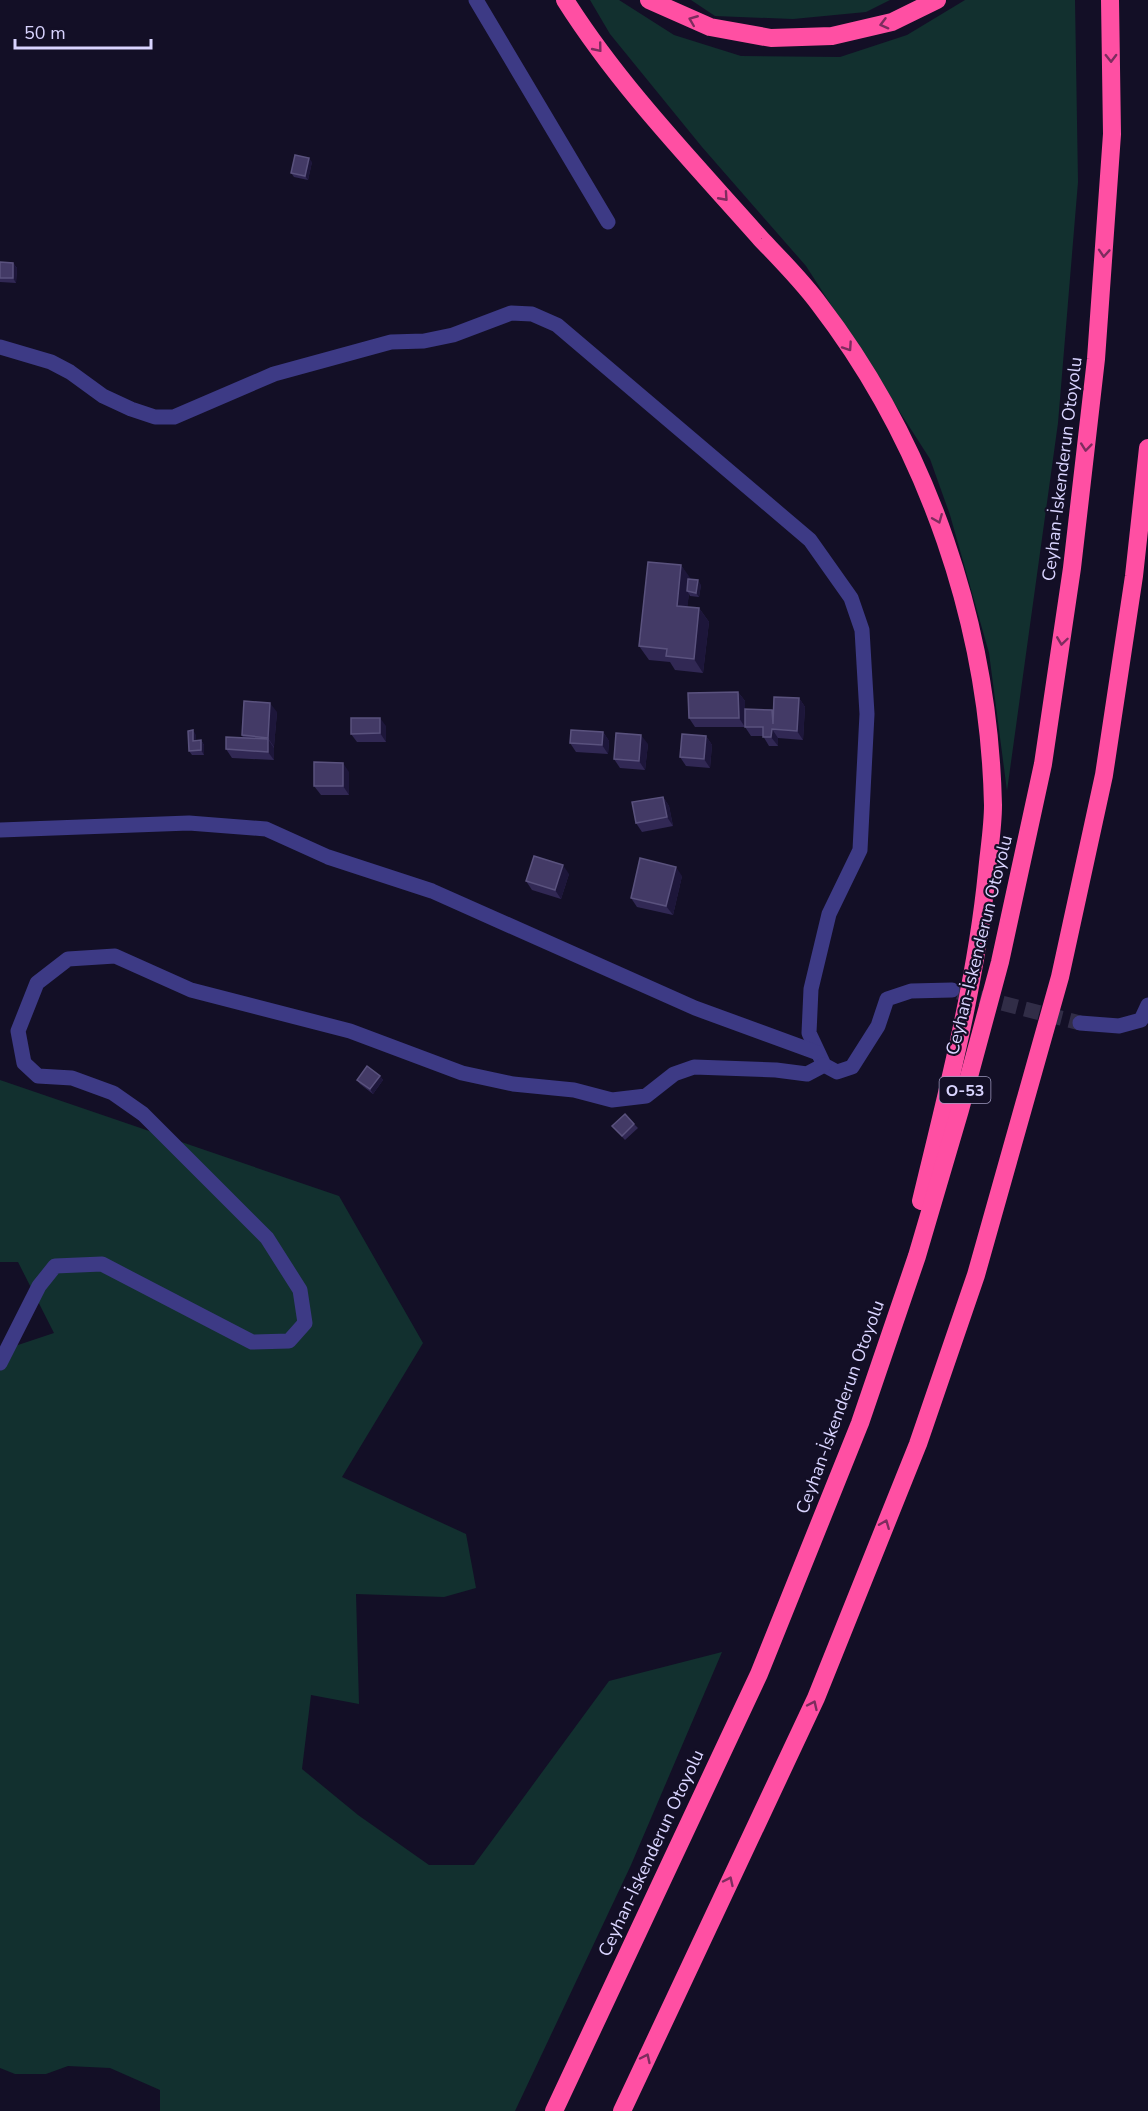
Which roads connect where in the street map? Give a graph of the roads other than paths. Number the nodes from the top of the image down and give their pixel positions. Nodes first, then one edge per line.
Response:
1 (476, 0) edge
2 (565, 0) edge
3 (649, 0) edge
4 (937, 0) edge
5 (1110, 0) edge
6 (608, 222) dead end
7 (0, 347) edge
8 (1148, 448) edge
9 (0, 830) edge
10 (952, 990) tunnel mouth
11 (1148, 1005) edge
12 (1080, 1023) tunnel mouth
13 (821, 1059) junction
14 (0, 1364) edge
15 (860, 1423) junction
16 (554, 2111) edge
17 (622, 2111) edge

1 - 6 street
2 -> 15 highway
4 -> 3 highway
5 -> 15 highway, Ceyhan-İskenderun Otoyolu / O-53
7 - 13 street
17 -> 8 highway
9 - 13 street
10 - 13 street
11 - 12 street
13 - 14 street
15 - 16 highway, Ceyhan-İskenderun Otoyolu / O-53

